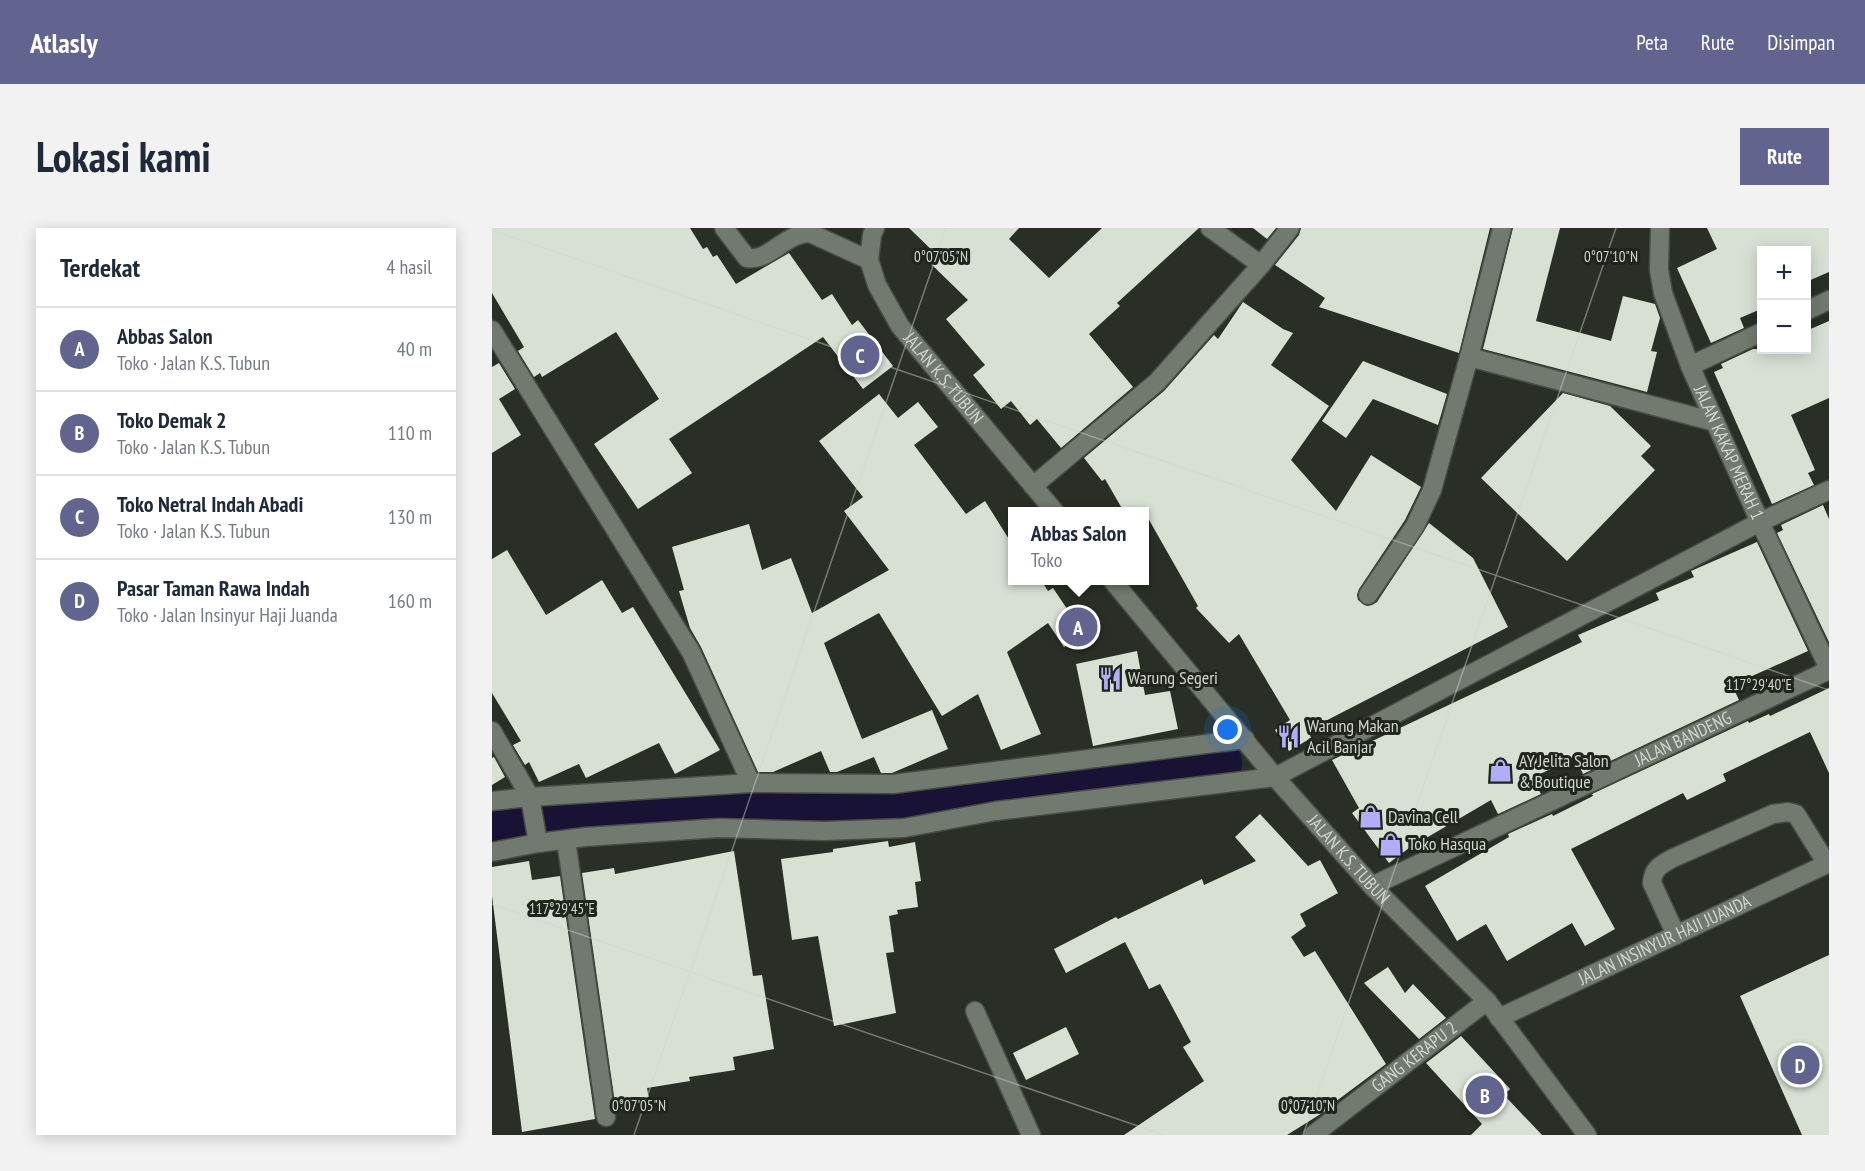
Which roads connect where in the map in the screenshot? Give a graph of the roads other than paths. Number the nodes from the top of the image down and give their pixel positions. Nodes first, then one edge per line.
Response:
1 (724, 228) edge
2 (875, 228) edge
3 (1210, 228) edge
4 (1290, 228) edge
5 (1502, 228) edge
6 (1660, 228) edge
7 (869, 260) junction
8 (1261, 265) junction
9 (1829, 300) edge
10 (1811, 309) edge
11 (492, 330) edge
12 (1757, 334) edge
13 (1469, 357) junction
14 (1689, 366) junction
15 (1714, 422) junction
16 (1033, 486) junction
17 (1829, 490) edge
18 (1051, 507) edge
19 (1760, 522) junction
20 (1116, 585) edge
21 (1368, 595) dead end
22 (1829, 669) edge
23 (492, 731) edge
24 (1245, 740) junction
25 (1275, 777) junction
26 (751, 783) junction
27 (492, 801) edge
28 (531, 802) junction
29 (566, 840) junction
30 (538, 841) junction
31 (492, 852) edge
32 (1828, 863) edge
33 (1372, 886) junction
34 (1676, 935) junction
35 (1487, 1001) junction
36 (975, 1011) dead end
37 (1499, 1018) junction
38 (606, 1117) dead end
39 (1031, 1135) edge
40 (1313, 1135) edge
41 (1587, 1135) edge

1 - 7 street
2 - 7 street, JALAN K.S. TUBUN
3 - 8 street
4 - 8 street
5 - 13 street
6 - 14 street, JALAN KAKAP MERAH 1
7 - 16 street, JALAN K.S. TUBUN
8 - 16 street
9 - 10 street
11 - 26 street
12 - 14 street
13 - 15 street
13 - 21 street
14 - 15 street, JALAN KAKAP MERAH 1
15 - 19 street, JALAN KAKAP MERAH 1
16 - 18 street, JALAN K.S. TUBUN
17 - 19 street
19 - 22 street, JALAN KAKAP MERAH 1
19 - 25 street
20 - 24 street, JALAN K.S. TUBUN
22 - 33 street, JALAN BANDENG
23 - 28 street
24 - 25 street, JALAN K.S. TUBUN
24 - 26 street
25 - 29 street
25 - 33 street, JALAN K.S. TUBUN
26 - 28 street
27 - 28 street
28 - 30 street
29 - 30 street
29 - 38 street
30 - 31 street
32 - 34 street, JALAN INSINYUR HAJI JUANDA
32 - 34 street
33 - 35 street, JALAN K.S. TUBUN
34 - 37 street, JALAN INSINYUR HAJI JUANDA
35 - 37 street, JALAN K.S. TUBUN
35 - 40 street, GANG KERAPU 2
36 - 39 street
37 - 41 street, JALAN K.S. TUBUN

